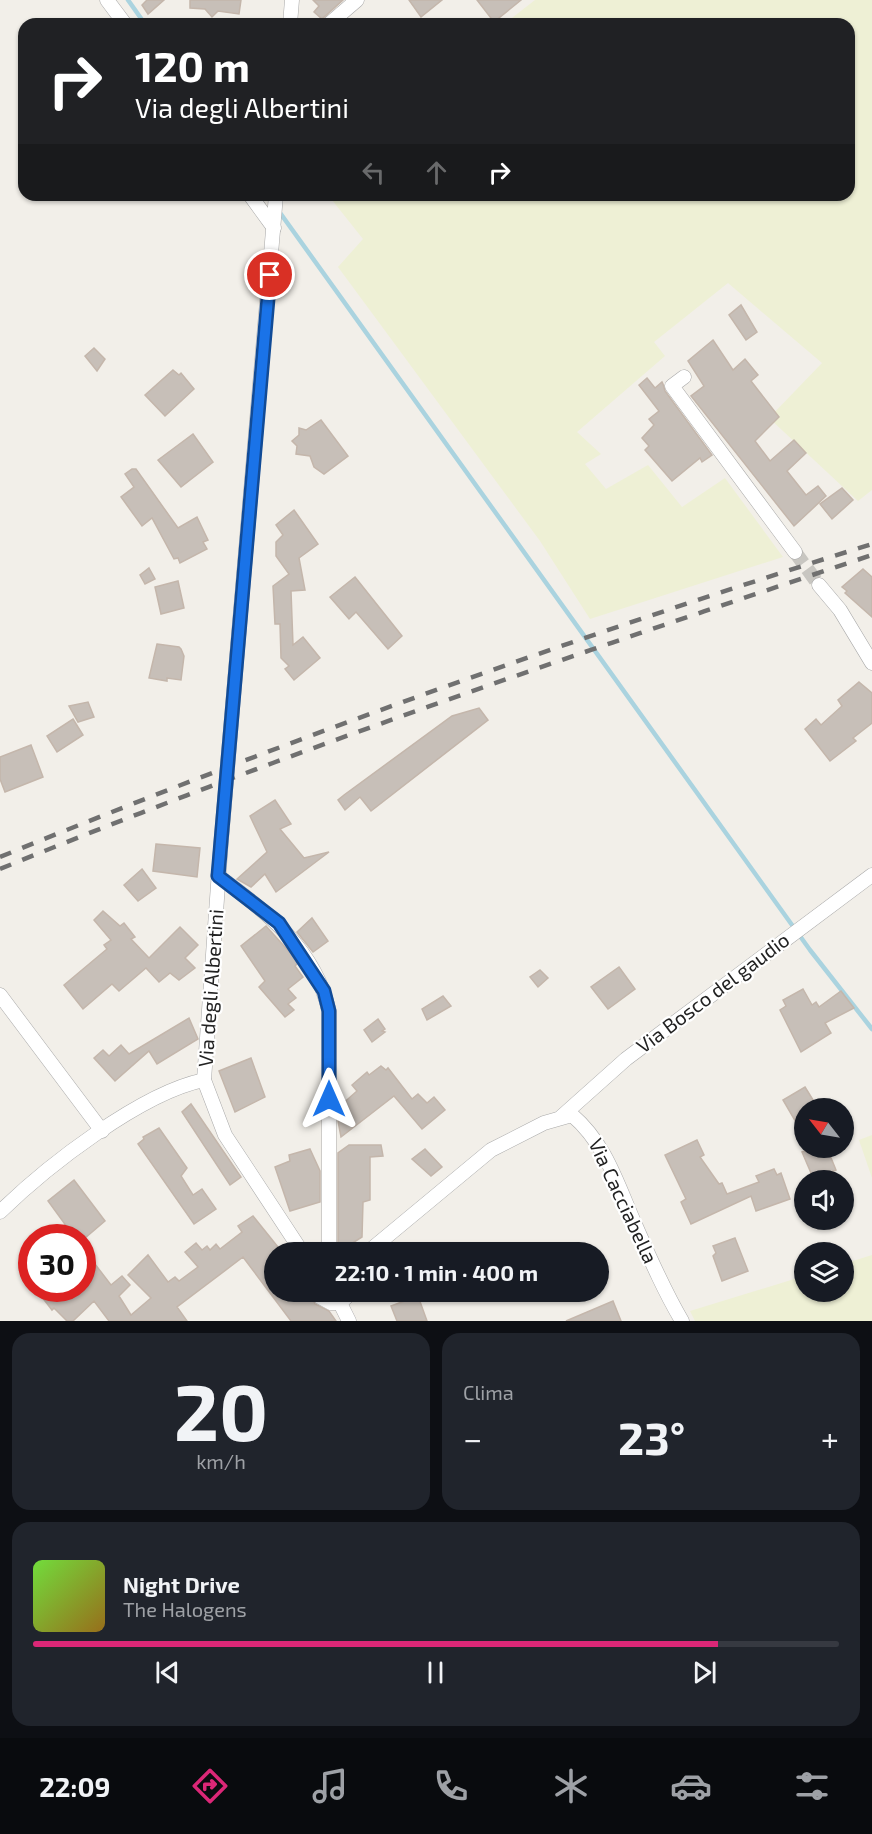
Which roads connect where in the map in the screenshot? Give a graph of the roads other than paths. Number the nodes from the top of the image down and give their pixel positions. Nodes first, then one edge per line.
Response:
1 (107, 0) edge
2 (292, 0) edge
3 (357, 0) edge
4 (120, 18) edge
5 (290, 18) edge
6 (336, 18) edge
7 (256, 201) edge
8 (276, 201) edge
9 (274, 221) junction
10 (684, 377) dead end
11 (795, 552) tunnel mouth
12 (819, 585) tunnel mouth
13 (872, 663) edge
14 (872, 875) edge
15 (218, 876) junction
16 (0, 995) edge
17 (204, 1080) junction
18 (560, 1119) junction
19 (102, 1131) junction
20 (0, 1212) edge
21 (295, 1242) edge
22 (329, 1242) edge
23 (380, 1242) edge
24 (329, 1302) edge
25 (340, 1303) joint
26 (349, 1321) edge
27 (682, 1321) edge

1 - 4 street
2 - 5 street
3 - 6 street
7 - 9 street
8 - 9 street, Via degli Albertini
9 - 15 street, Via degli Albertini
10 - 11 street
12 - 13 street
14 - 18 street, Via Bosco del gaudio
15 - 17 street, Via degli Albertini
15 - 22 street
16 - 19 street
17 - 19 street
17 - 21 street, Via degli Albertini
18 - 23 street
18 - 27 street, Via Cacciabella
19 - 20 street
24 - 25 street
25 - 26 street

